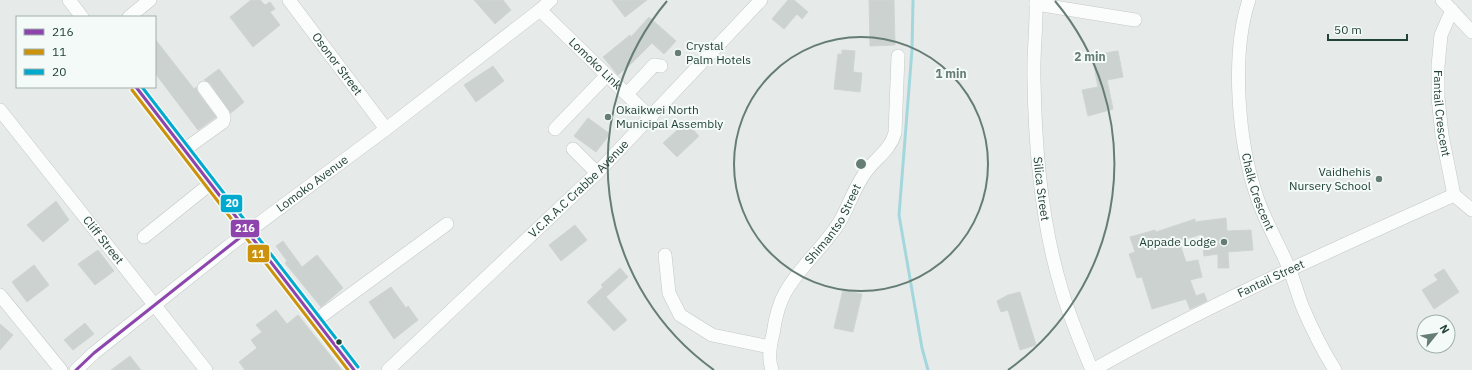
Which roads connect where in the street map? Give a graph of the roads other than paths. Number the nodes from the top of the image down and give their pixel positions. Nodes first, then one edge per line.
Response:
1 (69, 0) edge
2 (150, 0) edge
3 (289, 0) edge
4 (552, 0) edge
5 (761, 0) edge
6 (1249, 0) edge
7 (1442, 0) edge
8 (1036, 2) edge
9 (540, 10) junction
10 (1452, 10) junction
11 (81, 16) edge
12 (130, 16) edge
13 (1135, 20) dead end
14 (1472, 32) edge
15 (898, 56) dead end
16 (661, 66) dead end
17 (607, 75) junction
18 (137, 88) edge
19 (204, 88) dead end
20 (627, 94) junction
21 (0, 110) edge
22 (651, 118) junction
23 (386, 129) junction
24 (555, 129) dead end
25 (573, 149) dead end
26 (184, 150) junction
27 (597, 173) junction
28 (210, 184) junction
29 (1454, 195) junction
30 (1472, 210) edge
31 (447, 224) dead end
32 (247, 232) junction
33 (144, 237) dead end
34 (665, 255) dead end
35 (1290, 270) junction
36 (0, 295) edge
37 (154, 305) junction
38 (316, 320) junction
39 (770, 347) junction
40 (60, 370) edge
41 (76, 370) edge
42 (206, 370) edge
43 (354, 370) edge
44 (388, 370) edge
45 (772, 370) edge
46 (1092, 370) edge
47 (1335, 370) edge

1 - 11 street
2 - 12 street
3 - 23 street, Osonor Street
4 - 9 street, Lomoko Avenue
5 - 22 street, V.C.R.A.C Crabbe Avenue
6 - 35 street, Chalk Crescent
7 - 10 street
8 - 13 street
8 - 46 street, Silica Street
9 - 17 street, Lomoko Link
9 - 23 street, Lomoko Avenue
10 - 14 street
10 - 29 street, Fantail Crescent
15 - 39 street, Shimantso Street
16 - 20 street
17 - 20 street, Lomoko Link
17 - 24 street
18 - 26 street
19 - 26 street
20 - 22 street, Lomoko Link
21 - 37 street, Cliff Street
22 - 27 street, V.C.R.A.C Crabbe Avenue
23 - 32 street, Lomoko Avenue
25 - 27 street
26 - 28 street
27 - 44 street, V.C.R.A.C Crabbe Avenue
28 - 32 street
28 - 33 street
29 - 30 street
29 - 35 street, Fantail Street
31 - 38 street
32 - 37 street, Lomoko Avenue
32 - 38 street
34 - 39 street
35 - 46 street, Fantail Street
35 - 47 street, Chalk Crescent
36 - 40 street
37 - 41 street, Lomoko Avenue
37 - 42 street, Cliff Street
38 - 43 street
39 - 45 street, Shimantso Street

